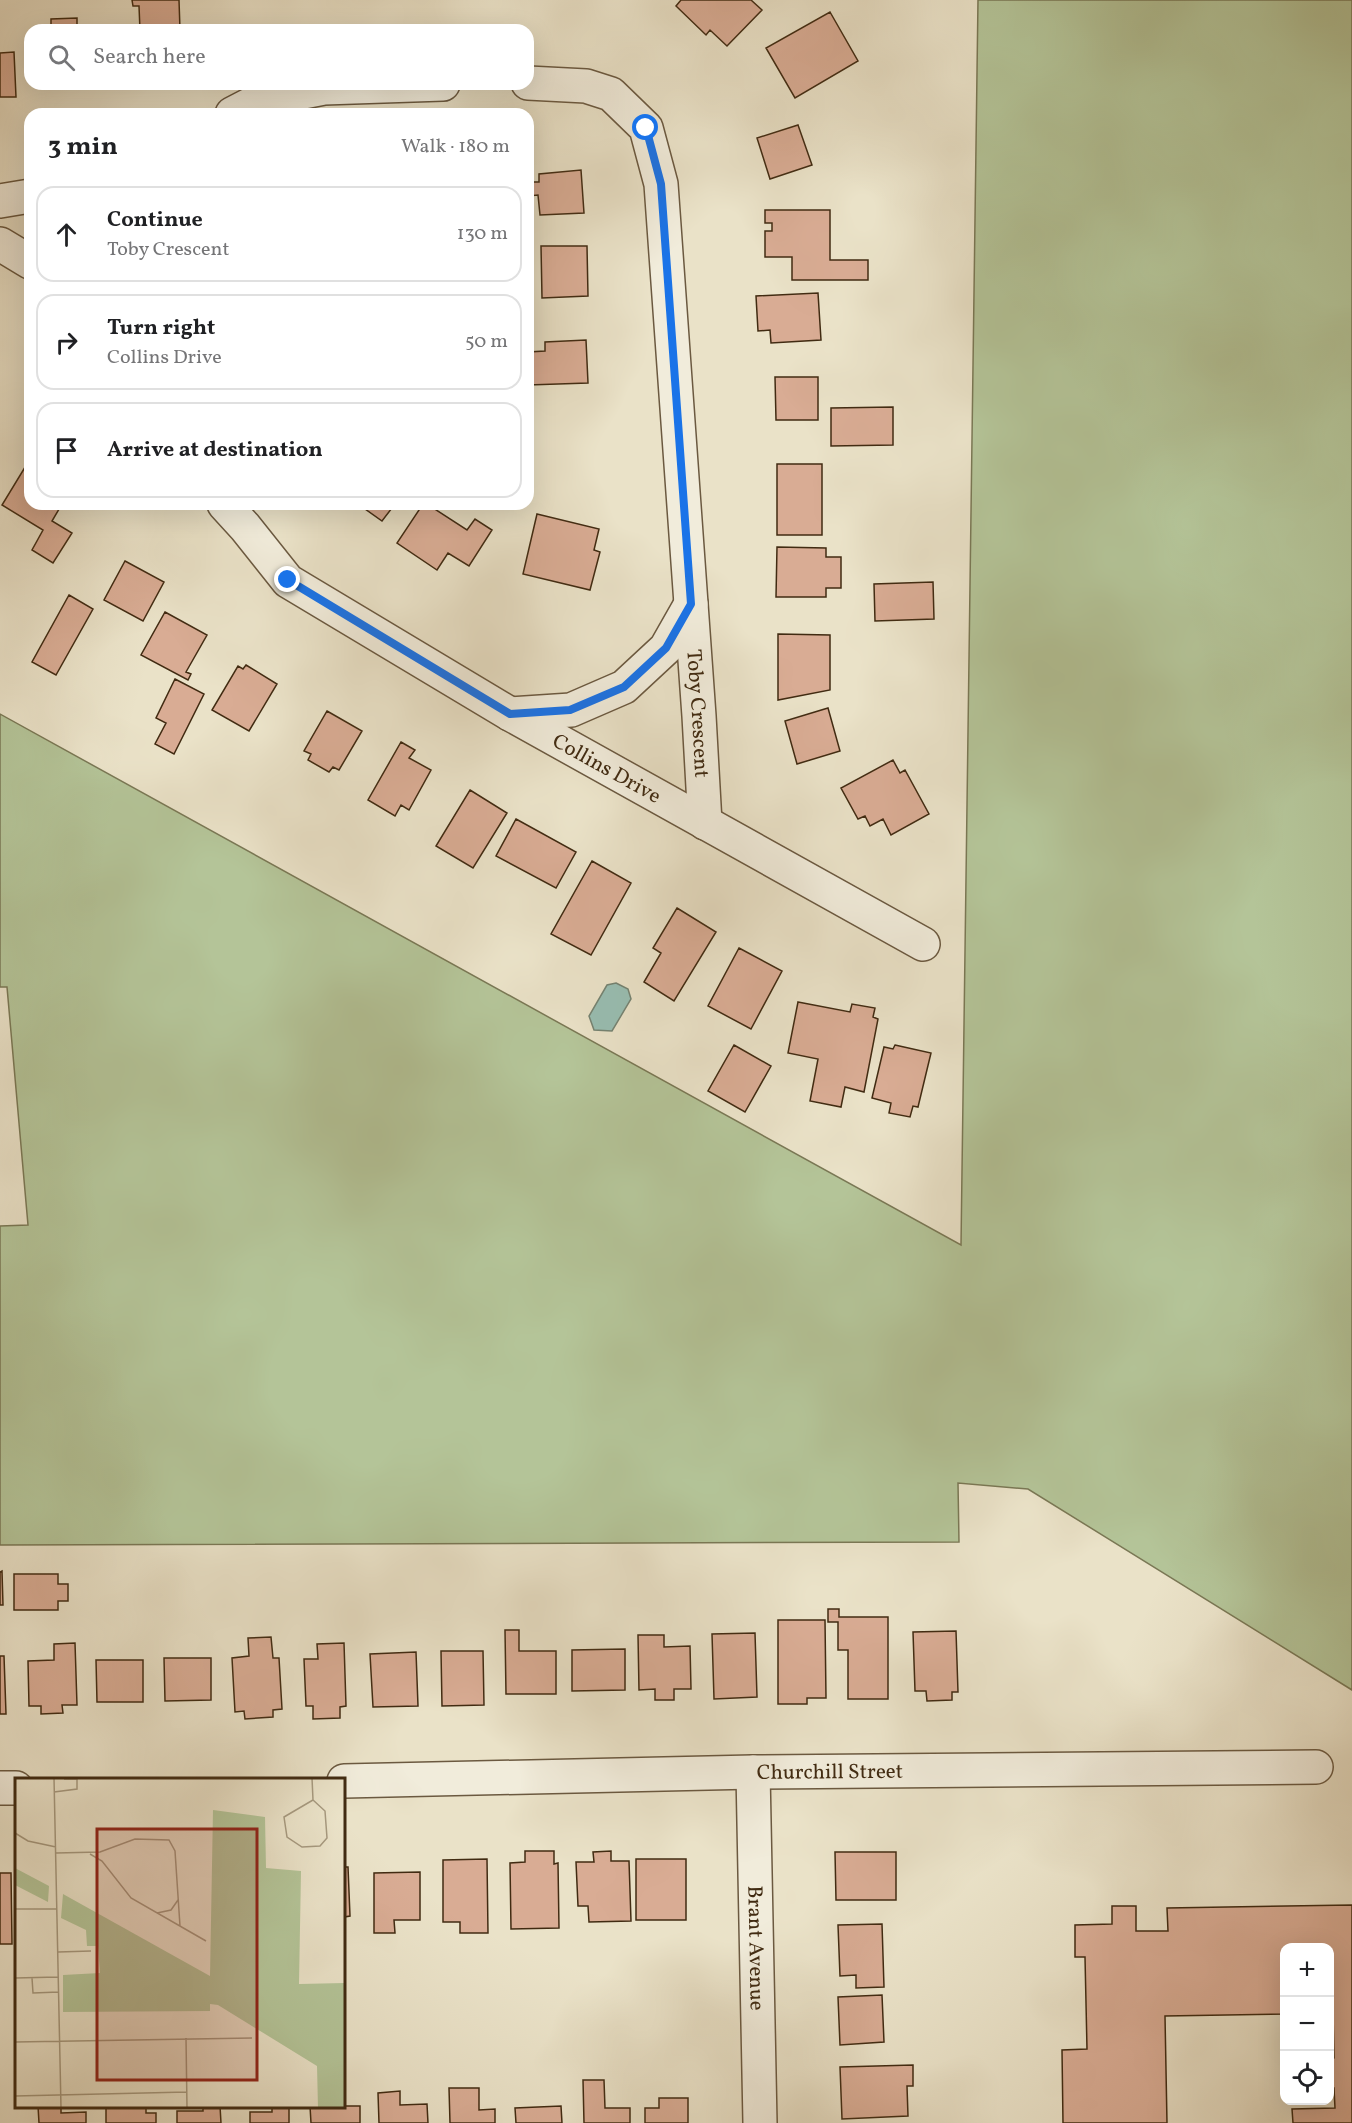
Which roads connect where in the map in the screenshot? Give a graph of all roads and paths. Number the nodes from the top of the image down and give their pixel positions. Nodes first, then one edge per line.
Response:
1 (534, 83) edge
2 (314, 90) edge
3 (244, 108) edge
4 (24, 197) edge
5 (0, 201) edge
6 (0, 244) edge
7 (24, 258) edge
8 (229, 510) edge
9 (691, 604) junction
10 (510, 714) junction
11 (705, 823) junction
12 (923, 944) dead end
13 (1316, 1767) dead end
14 (753, 1772) junction
15 (345, 1781) edge
16 (760, 2123) edge

1 - 9 street, Toby Crescent
2 - 3 street
4 - 5 street
6 - 7 street
8 - 10 street, Collins Drive
9 - 10 street, Toby Crescent
9 - 11 street, Toby Crescent
10 - 11 street, Collins Drive
11 - 12 street, Collins Drive
13 - 14 street, Churchill Street
14 - 15 street, Churchill Street
14 - 16 street, Brant Avenue

